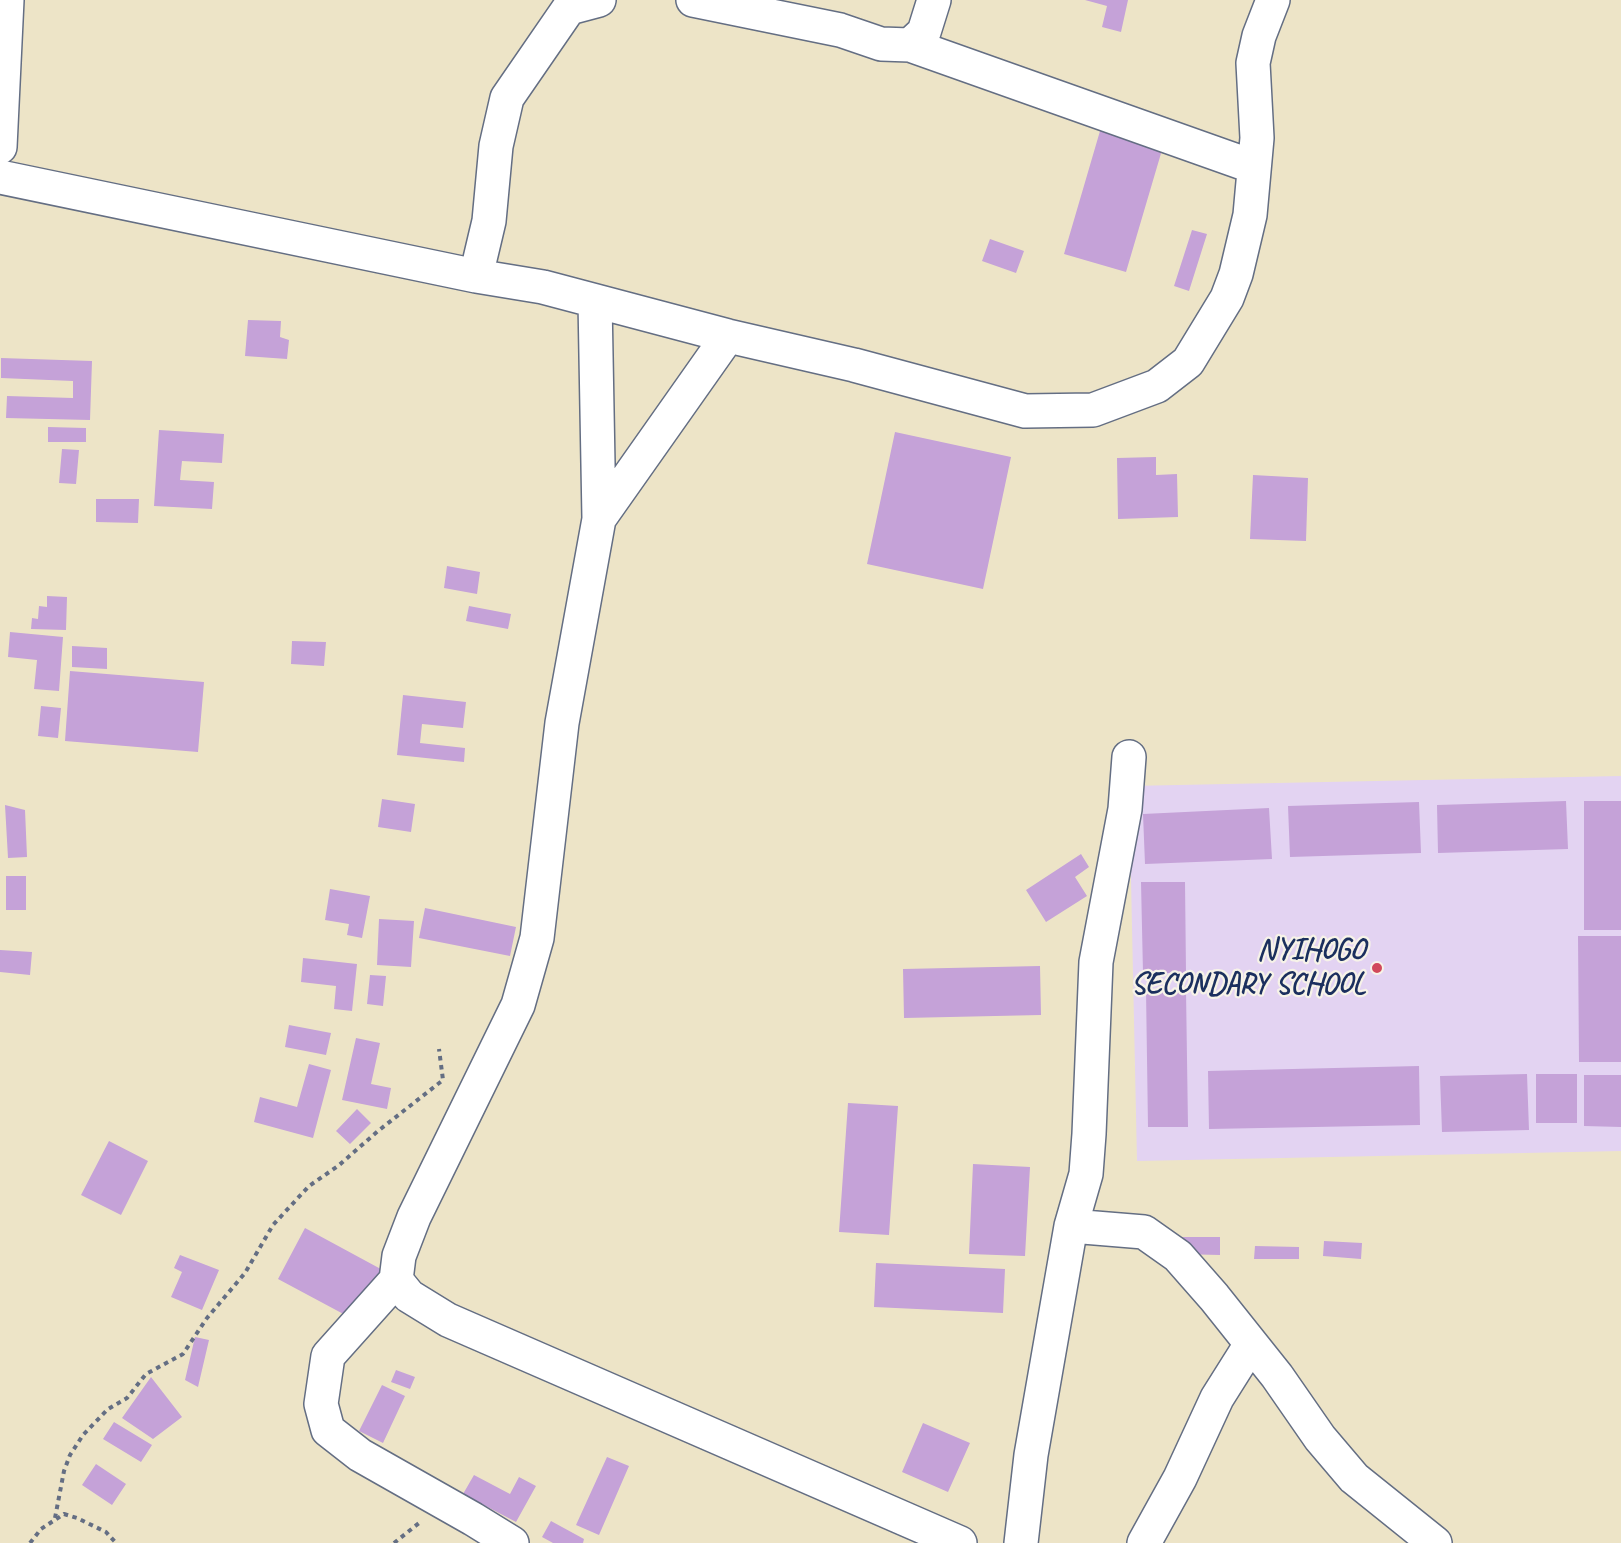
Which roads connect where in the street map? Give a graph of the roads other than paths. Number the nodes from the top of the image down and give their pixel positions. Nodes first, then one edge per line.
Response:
1 (7, 0) edge
2 (599, 0) edge
3 (693, 0) edge
4 (934, 0) edge
5 (1273, 0) edge
6 (910, 45) junction
7 (0, 147) edge
8 (1254, 167) junction
9 (0, 177) edge
10 (476, 276) junction
11 (595, 301) junction
12 (728, 336) junction
13 (599, 519) junction
14 (1129, 757) dead end
15 (1071, 1226) junction
16 (396, 1280) junction
17 (1251, 1344) junction
18 (512, 1543) edge
19 (960, 1543) edge
20 (1021, 1543) edge
21 (1144, 1543) edge
22 (1435, 1543) edge

1 - 7 street
2 - 10 street
3 - 6 street
4 - 6 street
5 - 8 street
6 - 8 street
8 - 12 street
9 - 10 street
10 - 11 street
11 - 12 street
11 - 13 street
12 - 13 street
13 - 16 street
14 - 15 street
15 - 17 street
15 - 20 street
16 - 18 street
16 - 19 street
17 - 21 street
17 - 22 street

